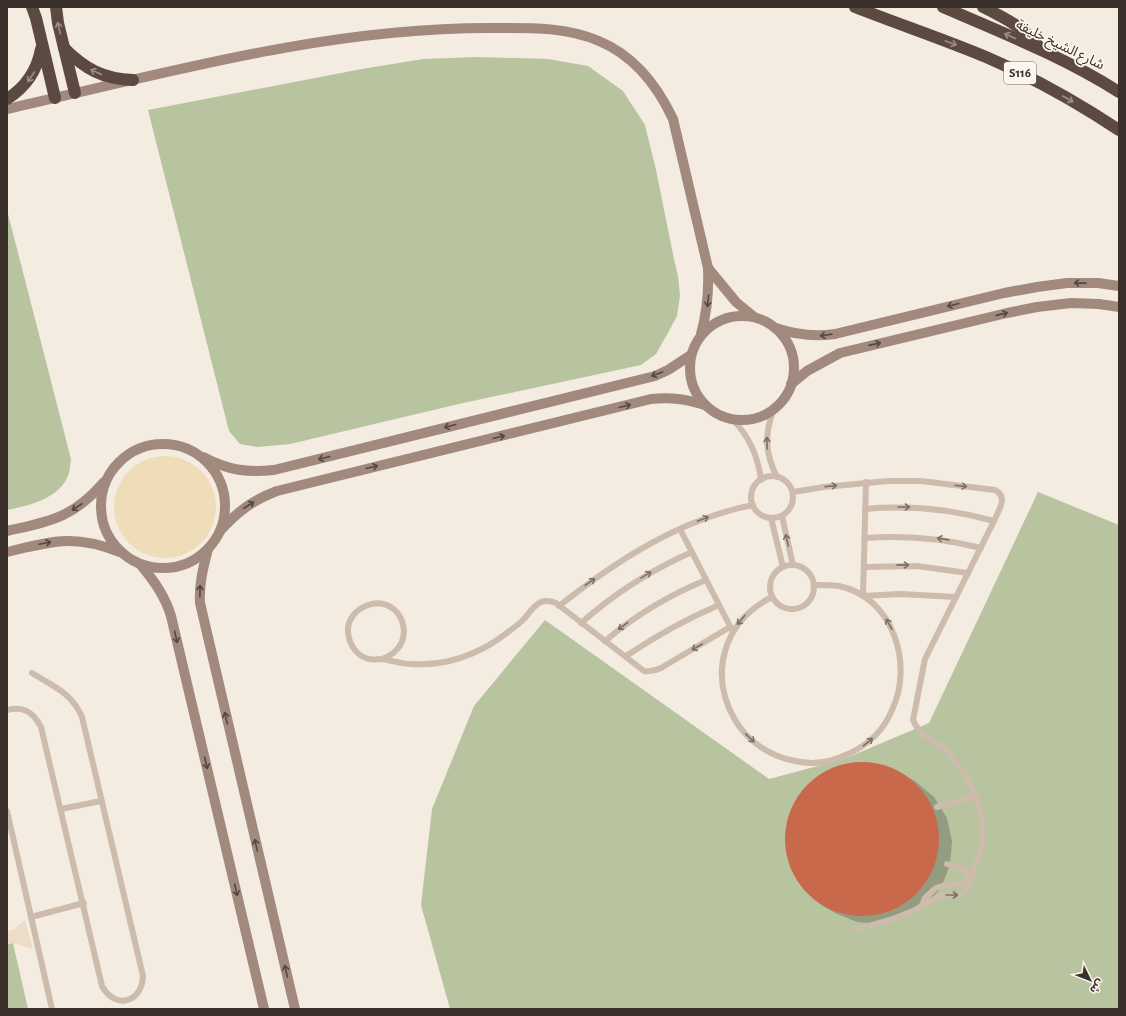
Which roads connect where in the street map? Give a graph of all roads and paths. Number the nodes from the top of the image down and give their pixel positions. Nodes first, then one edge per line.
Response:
1 (32, 7) edge
2 (56, 7) edge
3 (855, 7) edge
4 (878, 7) edge
5 (943, 7) edge
6 (983, 7) edge
7 (914, 30) junction
8 (42, 46) junction
9 (64, 48) junction
10 (1042, 50) junction
11 (70, 73) junction
12 (50, 79) junction
13 (133, 80) junction
14 (1119, 92) edge
15 (75, 93) junction
16 (55, 98) junction
17 (7, 99) edge
18 (7, 109) edge
19 (1119, 130) edge
20 (708, 268) junction
21 (1119, 286) edge
22 (1119, 307) edge
23 (753, 316) junction
24 (776, 328) junction
25 (702, 334) junction
26 (691, 355) junction
27 (791, 384) junction
28 (705, 405) junction
29 (774, 409) junction
30 (733, 420) junction
31 (203, 457) junction
32 (777, 476) junction
33 (761, 480) junction
34 (106, 481) junction
35 (866, 482) junction
36 (793, 492) junction
37 (753, 505) junction
38 (865, 509) junction
39 (782, 516) junction
40 (771, 518) junction
41 (994, 521) junction
42 (680, 529) junction
43 (7, 531) edge
44 (220, 531) junction
45 (865, 538) junction
46 (981, 548) junction
47 (208, 549) junction
48 (7, 552) edge
49 (120, 552) junction
50 (692, 552) junction
51 (141, 565) junction
52 (793, 565) junction
53 (783, 567) junction
54 (864, 567) junction
55 (968, 573) junction
56 (706, 580) junction
57 (815, 585) junction
58 (863, 596) junction
59 (772, 597) junction
60 (956, 597) junction
61 (719, 605) junction
62 (559, 606) junction
63 (581, 623) junction
64 (732, 630) junction
65 (605, 641) junction
66 (626, 656) junction
67 (382, 659) junction
68 (32, 673) dead end
69 (7, 710) edge
70 (976, 796) junction
71 (101, 801) junction
72 (937, 807) dead end
73 (61, 809) junction
74 (7, 811) edge
75 (947, 864) dead end
76 (972, 875) junction
77 (84, 903) junction
78 (922, 906) junction
79 (31, 917) junction
80 (855, 929) dead end
81 (52, 1009) edge
82 (264, 1009) edge
83 (295, 1009) edge

1 - 8 highway
9 -> 2 highway
3 - 7 highway, S116
4 - 7 highway
10 -> 5 highway, شارع الشيخ خليفة / S116
6 - 10 highway
7 -> 19 highway, S116
8 - 12 highway
8 -> 17 highway
9 - 11 highway
13 -> 9 highway
10 - 14 highway, شارع الشيخ خليفة / S116
11 - 12 highway
11 - 15 highway
12 - 16 highway
13 - 15 street
13 - 20 street
15 - 16 street
16 - 18 street
20 - 23 street
20 -> 25 street
21 -> 24 street
27 -> 22 street
23 - 24 street
23 - 25 street
24 - 27 street
25 - 26 street
26 - 28 street
26 -> 31 street
27 - 29 street
28 - 30 street
44 -> 28 street
29 - 30 street
32 -> 29 lane
30 - 33 lane
31 - 34 street
31 - 44 street
32 - 33 lane
32 - 36 lane
33 - 37 lane
34 -> 43 street
34 - 49 street
36 -> 35 lane
35 - 38 lane
35 -> 41 lane
36 - 39 lane
37 - 40 lane
42 -> 37 lane
38 -> 41 lane
38 - 45 lane
39 - 40 lane
52 -> 39 lane
40 - 53 lane
41 - 46 lane
42 - 50 lane
62 -> 42 lane
44 - 47 street
46 -> 45 lane
45 - 54 lane
46 - 55 lane
47 - 51 street
83 -> 47 street
48 -> 49 street
49 - 51 street
50 - 56 lane
63 -> 50 lane
51 -> 82 street
52 - 53 lane
52 - 57 lane
53 - 59 lane
54 -> 55 lane
54 - 58 lane
55 - 60 lane
56 - 61 lane
56 -> 65 lane
57 - 58 lane
57 - 59 lane
58 - 60 lane
64 -> 58 lane
59 -> 64 lane
60 - 70 lane
61 - 64 lane
61 - 66 lane
62 - 63 lane
62 - 67 lane
63 - 65 lane
64 -> 66 lane
65 - 66 lane
67 - 67 lane
68 - 71 lane
69 - 73 lane
70 - 72 lane
70 - 76 lane
71 - 73 lane
71 - 77 lane
73 - 77 lane
74 - 79 lane
75 - 76 lane
76 - 78 lane
78 -> 76 lane
77 - 79 lane
78 - 80 lane
79 - 81 lane

